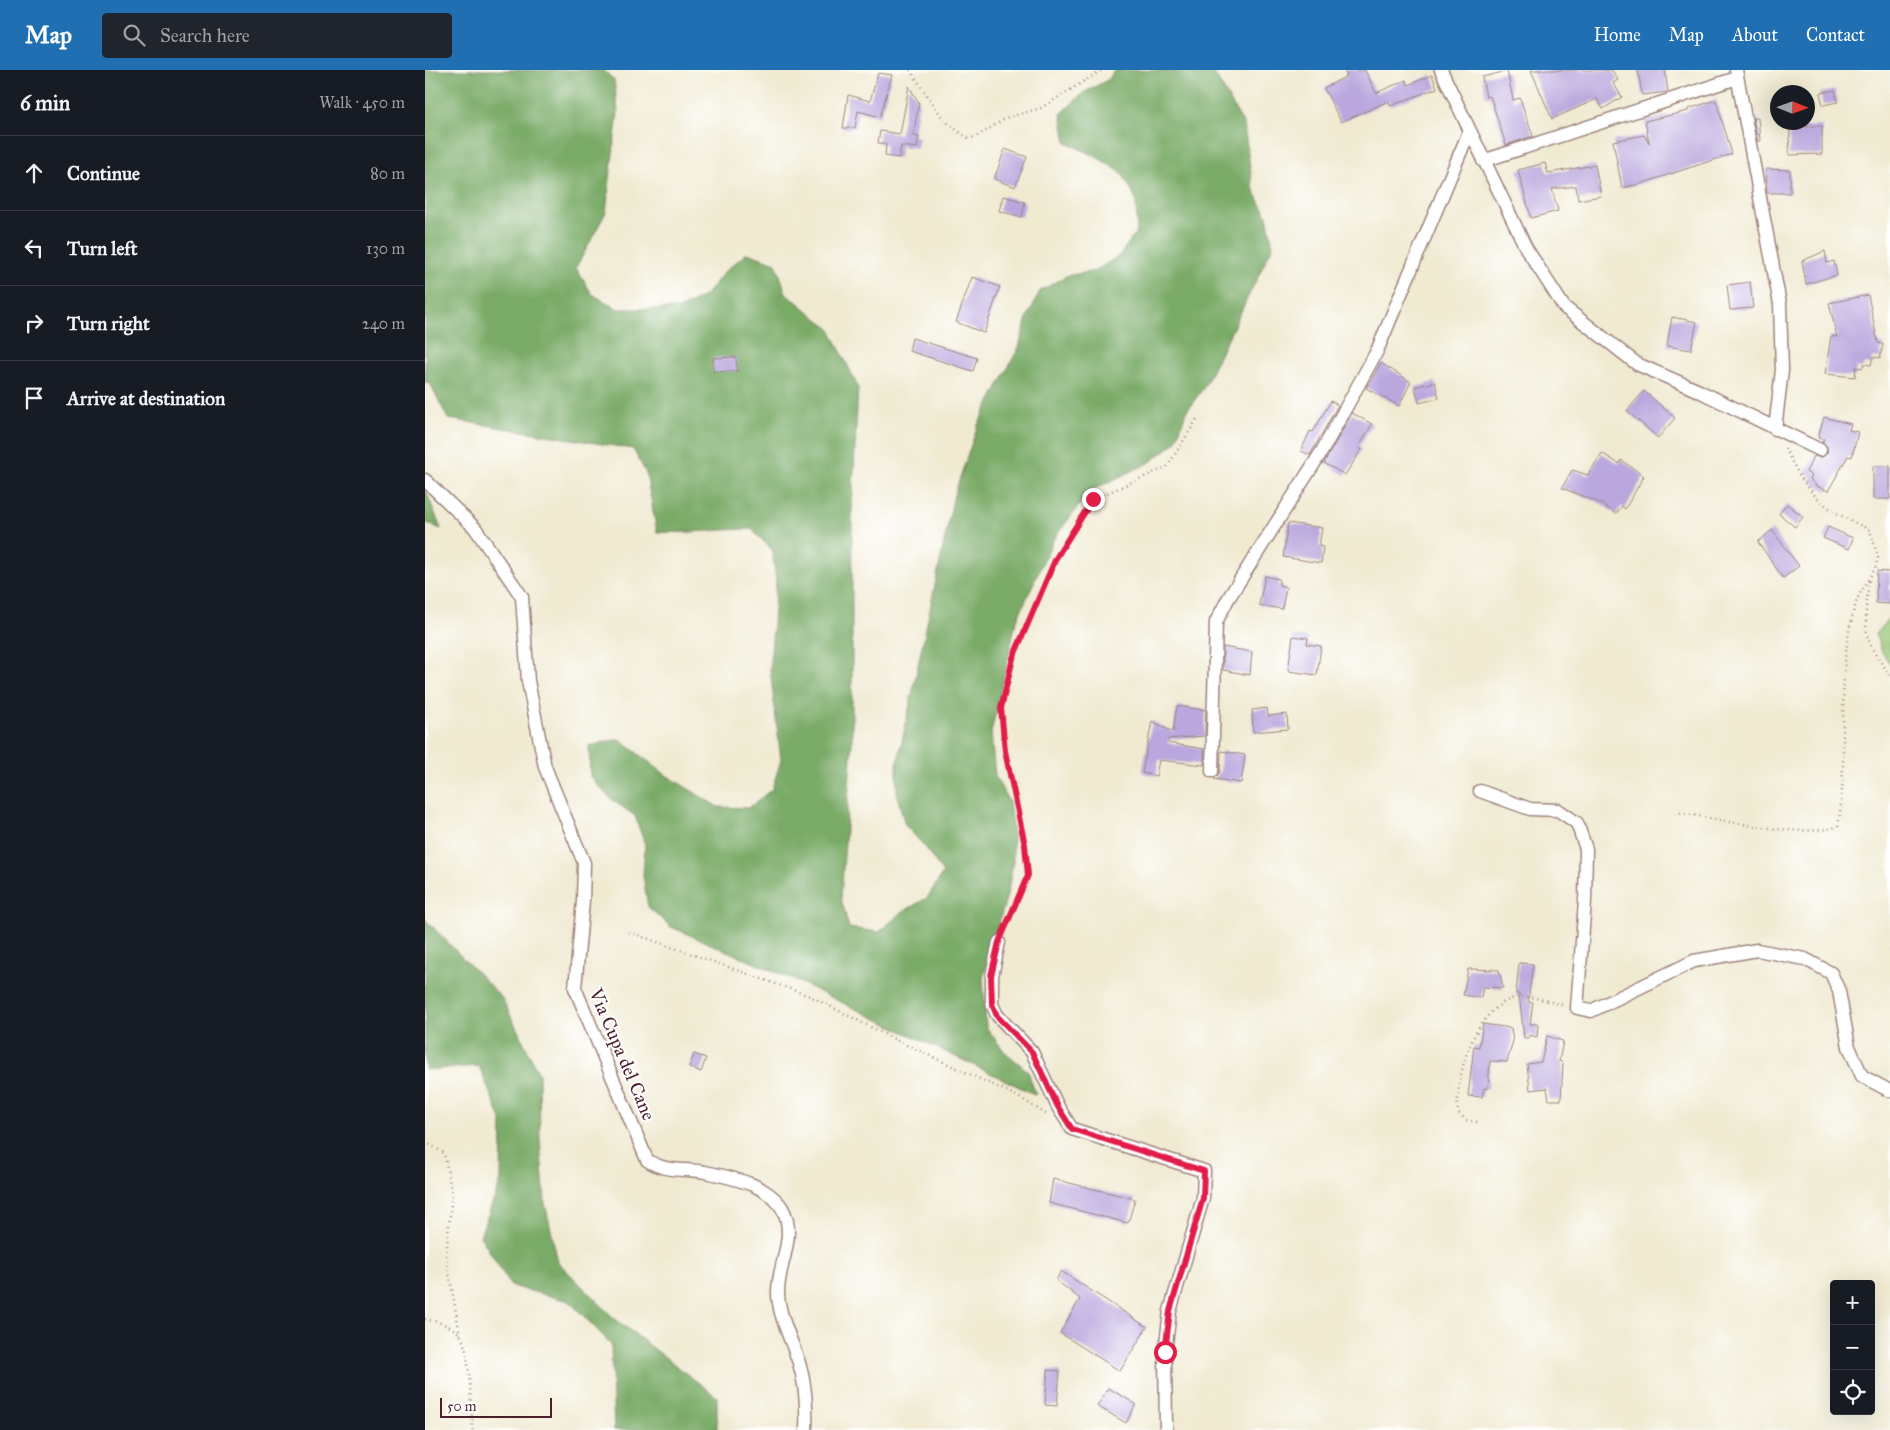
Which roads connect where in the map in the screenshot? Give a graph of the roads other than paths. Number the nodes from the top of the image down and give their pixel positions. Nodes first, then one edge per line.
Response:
1 (1441, 70) edge
2 (1736, 74) edge
3 (1469, 132) junction
4 (1483, 160) junction
5 (1775, 429) junction
6 (1820, 450) dead end
7 (425, 480) edge
8 (1212, 772) dead end
9 (1480, 791) dead end
10 (999, 942) road end
11 (1890, 1090) edge
12 (806, 1430) edge
13 (1166, 1430) edge

1 - 3 street
2 - 4 street
2 - 5 street
3 - 4 street
3 - 8 street
4 - 5 street
5 - 6 street
7 - 12 street, Via Cupa del Cane
9 - 11 street
10 - 13 street

